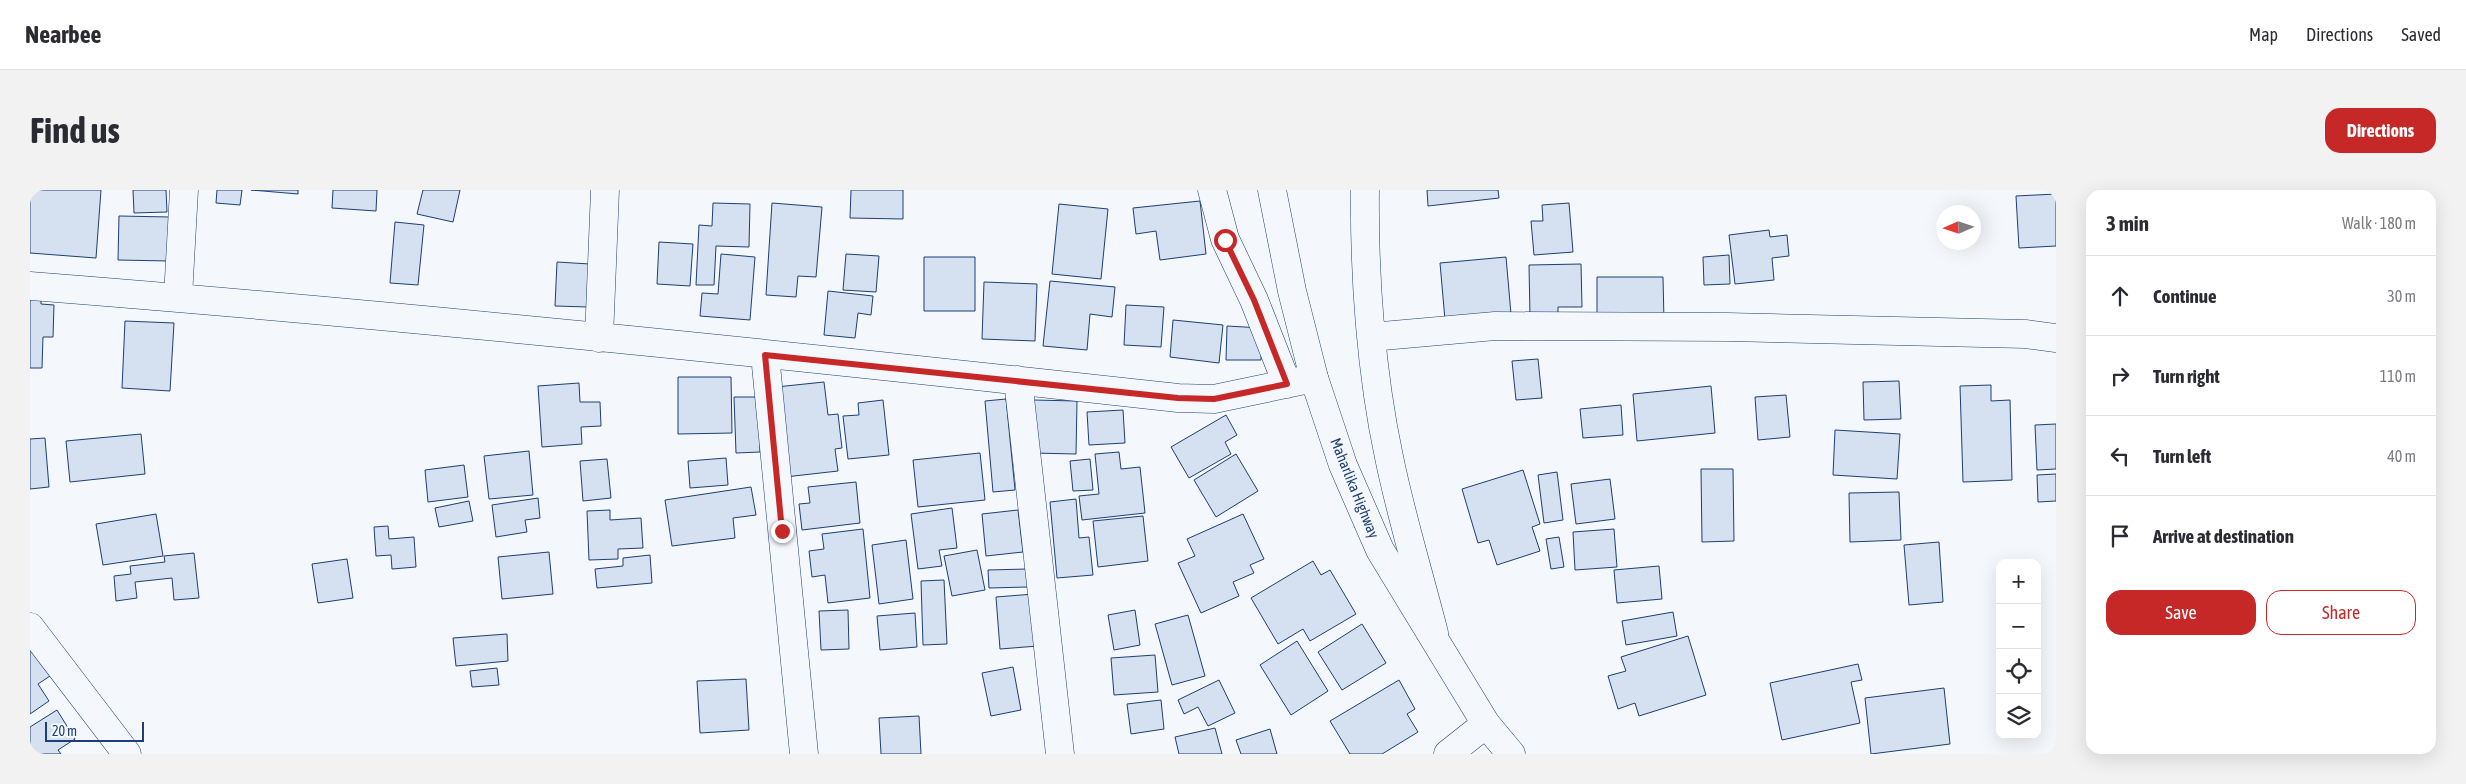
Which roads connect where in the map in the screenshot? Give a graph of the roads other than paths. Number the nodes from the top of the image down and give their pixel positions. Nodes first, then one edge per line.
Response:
1 (184, 190) edge
2 (605, 190) edge
3 (1212, 190) edge
4 (1272, 190) edge
5 (1365, 190) edge
6 (30, 286) edge
7 (178, 298) junction
8 (1371, 337) junction
9 (599, 338) junction
10 (2056, 338) edge
11 (765, 355) junction
12 (1314, 378) junction
13 (1018, 380) junction
14 (1287, 384) junction
15 (30, 627) edge
16 (1436, 642) junction
17 (1486, 724) junction
18 (126, 754) edge
19 (804, 754) edge
20 (1060, 754) edge
21 (1448, 754) edge
22 (1511, 754) edge

1 - 7 main road
2 - 9 main road
3 - 14 main road
4 - 12 main road, Maharlika Highway
5 - 8 main road
6 - 7 main road
7 - 9 main road
8 - 10 main road
8 - 16 main road
9 - 11 main road
11 - 13 main road
11 - 19 main road
12 - 14 main road
12 - 16 main road, Maharlika Highway
13 - 14 main road
13 - 20 main road
15 - 18 main road
16 - 17 main road, Maharlika Highway
17 - 21 main road
17 - 22 main road, Maharlika Highway

